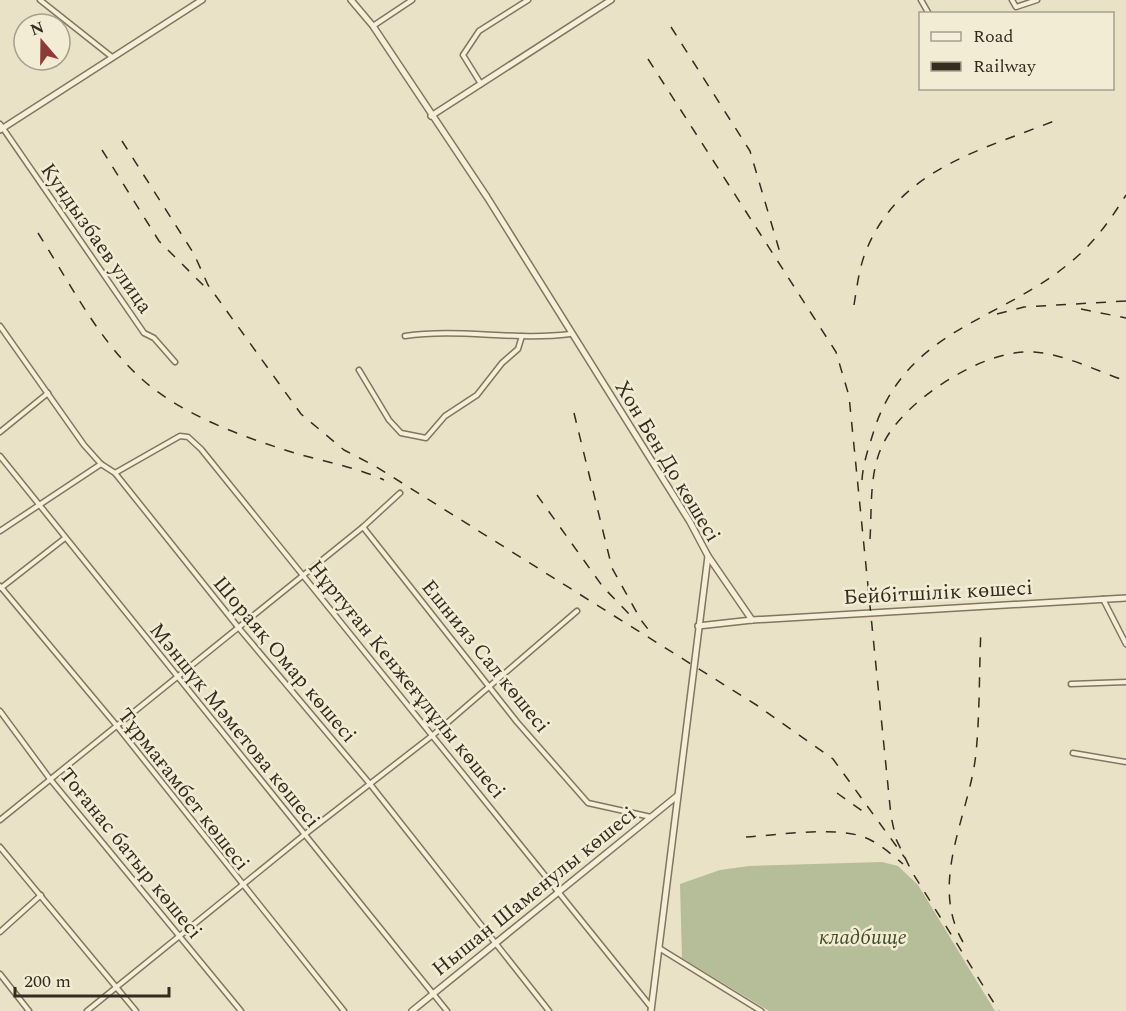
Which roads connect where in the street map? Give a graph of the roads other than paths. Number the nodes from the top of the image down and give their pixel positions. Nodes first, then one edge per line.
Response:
1 (40, 0) edge
2 (202, 0) edge
3 (351, 0) edge
4 (412, 0) edge
5 (528, 0) edge
6 (611, 0) edge
7 (1012, 0) edge
8 (1037, 0) edge
9 (193, 2) edge
10 (373, 26) junction
11 (112, 57) junction
12 (481, 84) junction
13 (431, 116) junction
14 (1, 128) edge
15 (0, 326) edge
16 (570, 334) junction
17 (405, 336) dead end
18 (522, 336) junction
19 (175, 362) dead end
20 (359, 370) dead end
21 (48, 393) junction
22 (0, 432) edge
23 (0, 456) edge
24 (101, 464) junction
25 (115, 473) junction
26 (400, 494) dead end
27 (39, 504) junction
28 (363, 526) junction
29 (0, 531) edge
30 (65, 538) junction
31 (708, 556) junction
32 (304, 575) junction
33 (0, 587) edge
34 (1126, 598) edge
35 (1103, 599) junction
36 (577, 611) dead end
37 (752, 620) junction
38 (698, 626) junction
39 (238, 627) junction
40 (1126, 644) edge
41 (178, 678) junction
42 (1126, 682) edge
43 (1071, 684) dead end
44 (489, 686) junction
45 (0, 711) edge
46 (117, 726) junction
47 (433, 735) junction
48 (1073, 753) dead end
49 (1126, 762) edge
50 (50, 779) junction
51 (370, 784) junction
52 (677, 796) junction
53 (651, 817) junction
54 (0, 820) edge
55 (304, 835) junction
56 (0, 847) edge
57 (242, 886) junction
58 (559, 892) junction
59 (41, 895) junction
60 (0, 932) edge
61 (179, 937) junction
62 (496, 943) junction
63 (658, 948) junction
64 (0, 974) edge
65 (117, 987) junction
66 (434, 994) junction
67 (651, 1009) edge
68 (29, 1011) edge
69 (87, 1011) edge
70 (136, 1011) edge
71 (241, 1011) edge
72 (344, 1011) edge
73 (412, 1011) edge
74 (447, 1011) edge
75 (549, 1011) edge
76 (761, 1011) edge

1 - 11 street
2 - 9 street
3 - 10 street, Хон Бен До көшесі
4 - 10 street
5 - 12 street
6 - 12 street
7 - 8 street
9 - 11 street
10 - 13 street, Хон Бен До көшесі
11 - 14 street
12 - 13 street
13 - 16 street, Хон Бен До көшесі
14 - 19 street, Кундызбаев улица
15 - 21 street, Шораяқ Омар көшесі
16 - 18 street
16 - 31 street, Хон Бен До көшесі
17 - 18 street
18 - 20 street
21 - 22 street
21 - 24 street, Шораяқ Омар көшесі
23 - 27 street, Мәншүк Мәметова көшесі
24 - 25 street, Шораяқ Омар көшесі
24 - 27 street
25 - 32 street, Нұртуған Кенжеғұлұлы көшесі
25 - 39 street, Шораяқ Омар көшесі
26 - 28 street
27 - 29 street
27 - 30 street, Мәншүк Мәметова көшесі
28 - 32 street
28 - 44 street, Ешнияз Сал көшесі
30 - 33 street
30 - 41 street, Мәншүк Мәметова көшесі
31 - 37 street
31 - 38 street, Хон Бен До көшесі
32 - 39 street
32 - 47 street, Нұртуған Кенжеғұлұлы көшесі
33 - 46 street, Тұрмағамбет көшесі
34 - 35 street, Бейбітшілік көшесі
35 - 37 street, Бейбітшілік көшесі
35 - 40 street
36 - 44 street
37 - 38 street, Бейбітшілік көшесі
38 - 52 street, Хон Бен До көшесі
39 - 41 street
39 - 51 street, Шораяқ Омар көшесі
41 - 46 street
41 - 55 street, Мәншүк Мәметова көшесі
42 - 43 street
44 - 47 street
44 - 53 street, Ешнияз Сал көшесі
45 - 50 street, Тоғанас батыр көшесі
46 - 50 street
46 - 57 street, Тұрмағамбет көшесі
47 - 51 street
47 - 58 street, Нұртуған Кенжеғұлұлы көшесі
48 - 49 street
50 - 54 street
50 - 61 street, Тоғанас батыр көшесі
51 - 55 street
51 - 62 street, Шораяқ Омар көшесі
52 - 53 street, Нышан Шаменулы көшесі
52 - 63 street, Хон Бен До көшесі
53 - 58 street, Нышан Шаменулы көшесі
55 - 57 street
55 - 66 street, Мәншүк Мәметова көшесі
56 - 59 street
57 - 61 street
57 - 72 street, Тұрмағамбет көшесі
58 - 62 street, Нышан Шаменулы көшесі
58 - 67 street, Нұртуған Кенжеғұлұлы көшесі
59 - 60 street
59 - 65 street
61 - 65 street
61 - 71 street, Тоғанас батыр көшесі
62 - 66 street, Нышан Шаменулы көшесі
62 - 75 street, Шораяқ Омар көшесі
63 - 67 street, Хон Бен До көшесі
63 - 76 street
64 - 68 street
65 - 69 street
65 - 70 street
66 - 73 street, Нышан Шаменулы көшесі
66 - 74 street, Мәншүк Мәметова көшесі

